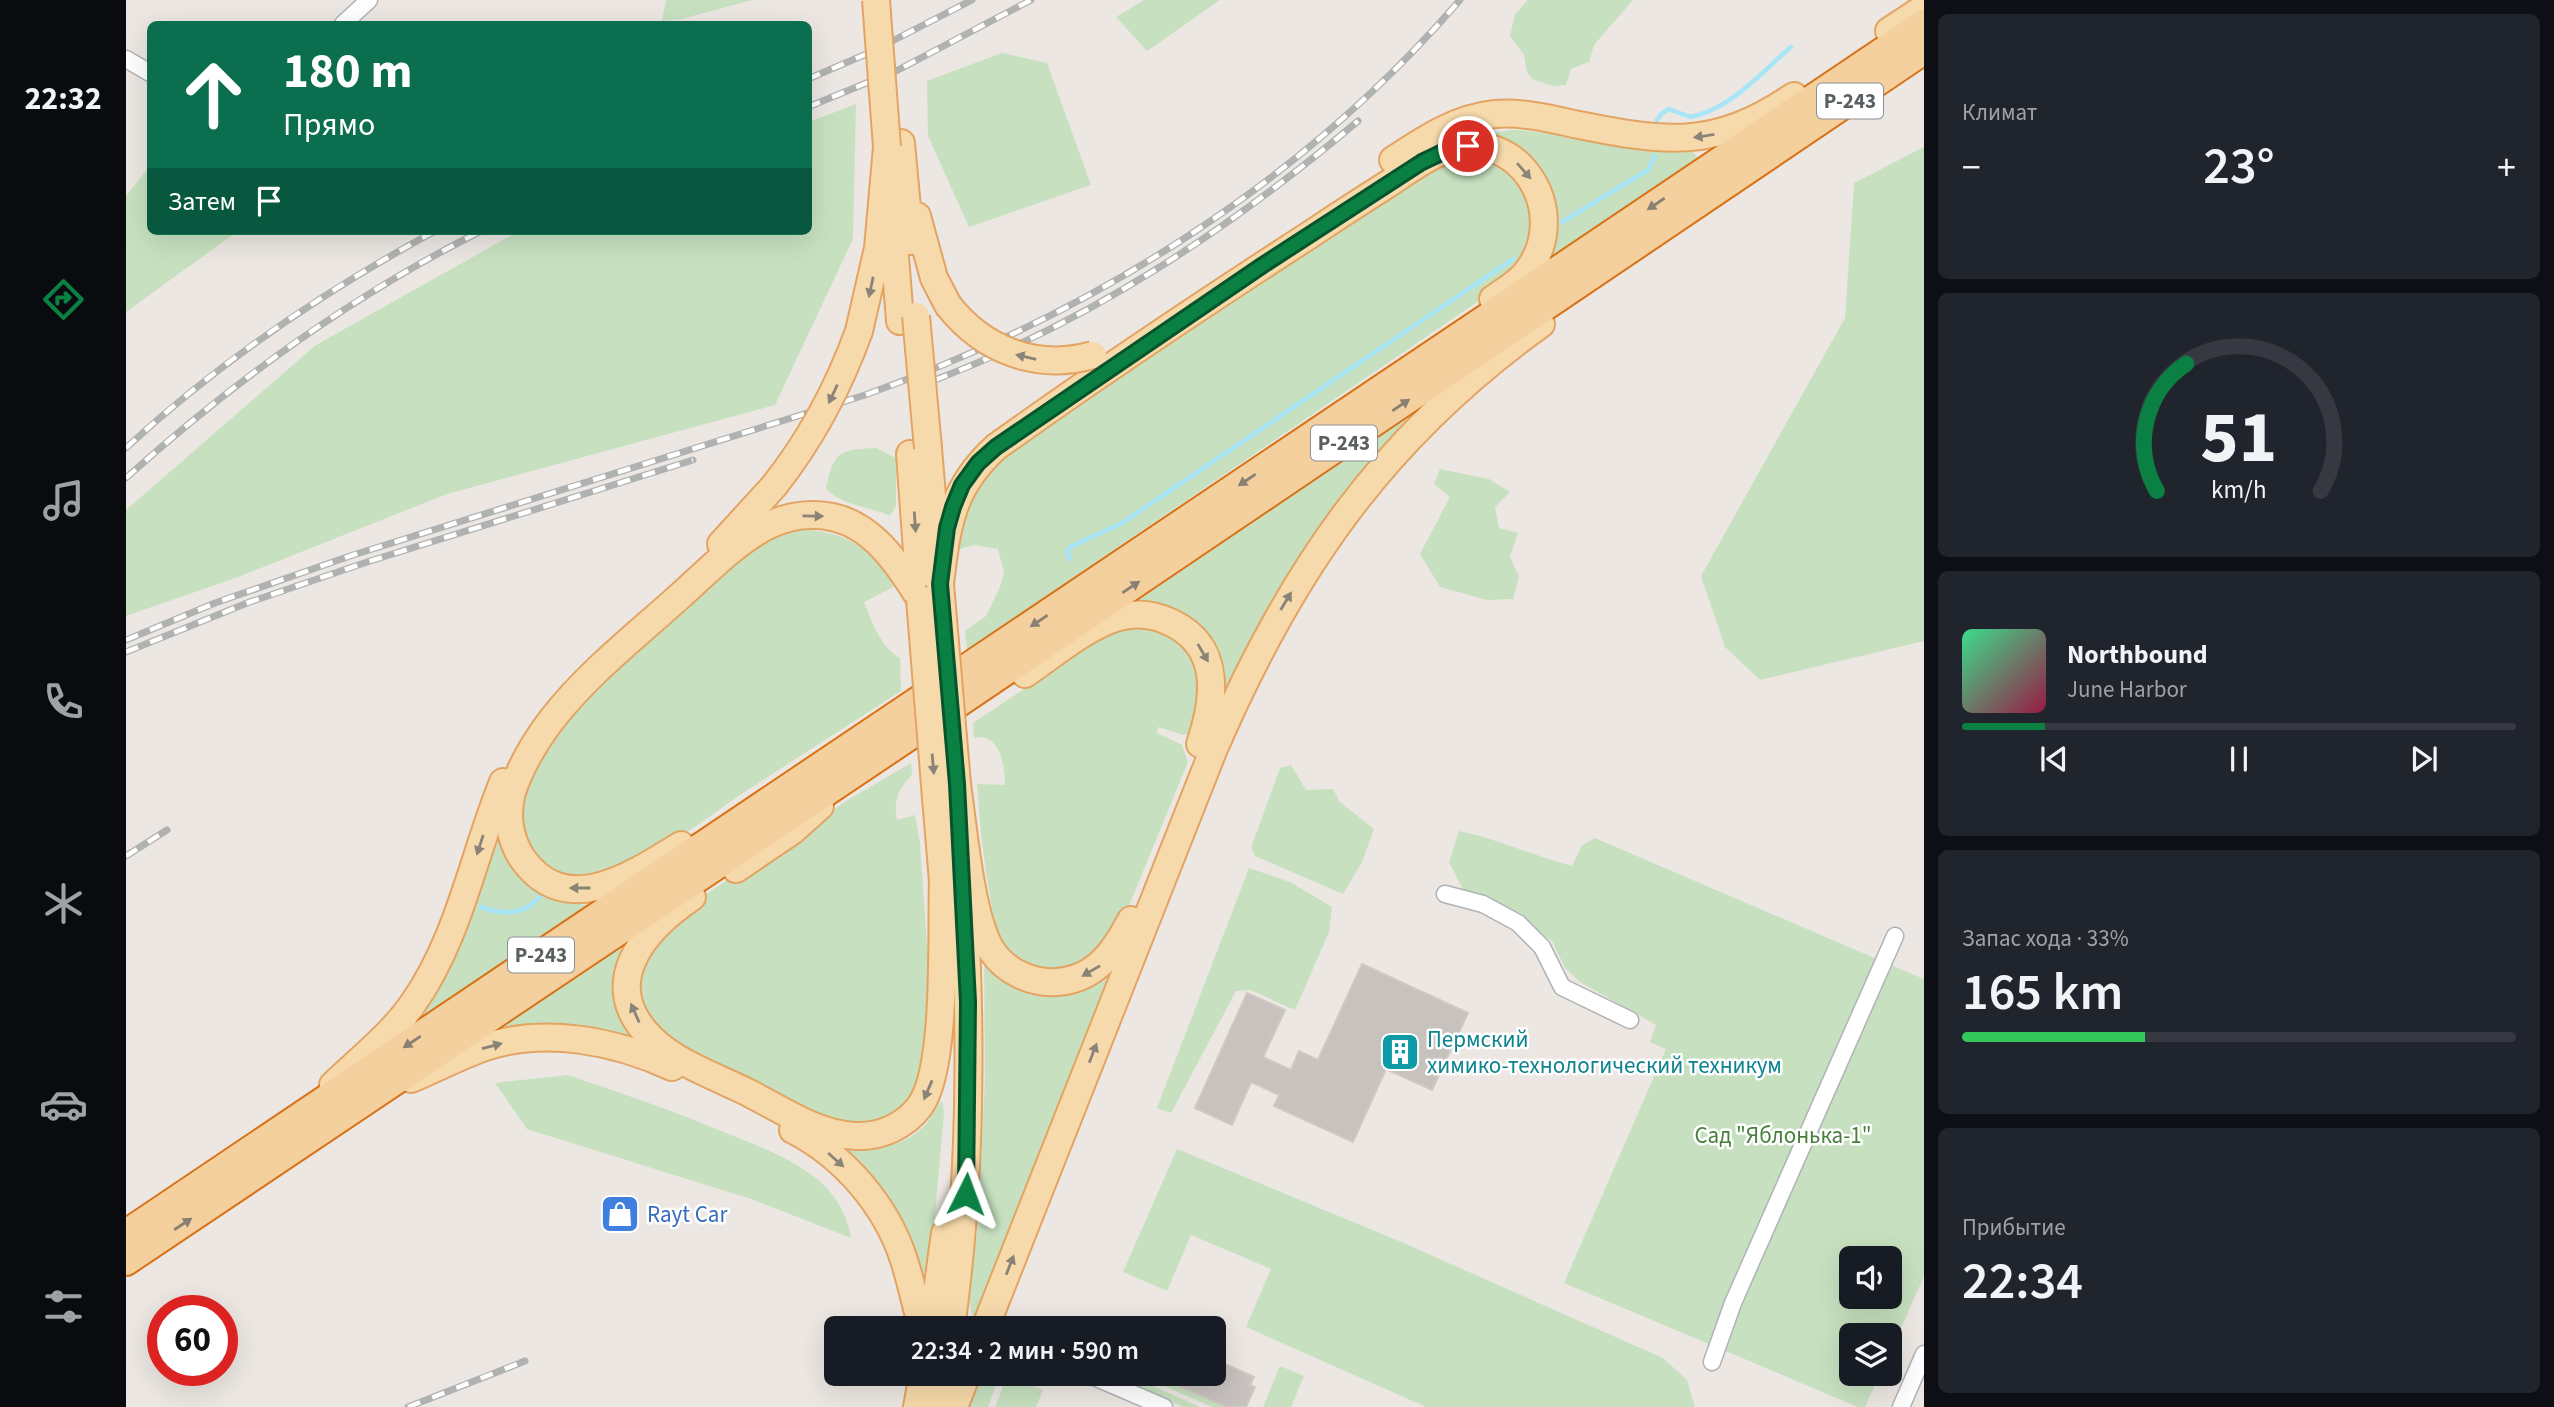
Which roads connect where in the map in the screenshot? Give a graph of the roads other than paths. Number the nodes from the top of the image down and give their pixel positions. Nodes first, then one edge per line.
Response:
1 (369, 0) edge
2 (876, 0) edge
3 (890, 0) edge
4 (1924, 8) edge
5 (346, 21) edge
6 (1924, 23) edge
7 (1924, 51) edge
8 (1849, 58) junction
9 (126, 59) edge
10 (147, 71) edge
11 (1794, 111) junction
12 (894, 145) junction
13 (1775, 152) junction
14 (1304, 442) junction
15 (930, 591) junction
16 (912, 735) junction
17 (858, 771) junction
18 (794, 784) junction
19 (946, 791) junction
20 (943, 877) junction
21 (1445, 894) dead end
22 (1895, 936) dead end
23 (1630, 1020) dead end
24 (384, 1091) junction
25 (289, 1126) junction
26 (126, 1233) edge
27 (126, 1262) edge
28 (919, 1316) edge
29 (934, 1316) edge
30 (952, 1316) edge
31 (990, 1316) edge
32 (1924, 1354) edge
33 (1712, 1362) dead end
34 (921, 1386) edge
35 (940, 1386) edge
36 (962, 1386) edge
37 (1115, 1386) edge
38 (917, 1407) edge
39 (936, 1407) edge
40 (954, 1407) edge
41 (1164, 1407) edge
42 (1901, 1407) edge

1 - 5 street
2 - 12 main road, bridge
3 - 12 main road
4 - 8 main road
6 - 11 highway, Р-243
7 - 13 highway, Р-243
8 - 11 main road
8 -> 12 main road, bridge
9 - 10 street
11 -> 14 highway, Р-243
12 - 15 main road, bridge
12 -> 25 main road, bridge
16 -> 13 highway, Р-243
31 -> 13 main road
15 -> 14 main road
14 -> 18 highway, Р-243
18 -> 15 main road
15 - 19 main road, bridge
16 - 17 highway, Р-243
16 -> 19 main road
20 -> 17 main road
17 - 24 highway, Р-243
18 -> 25 highway, Р-243
19 - 20 main road
19 - 30 main road
20 - 29 main road
21 - 23 street
22 - 33 street
27 -> 24 highway, Р-243
24 -> 28 main road
25 - 26 highway, Р-243
32 - 42 street
34 - 38 main road
35 - 39 main road
36 - 40 main road
37 - 41 street

